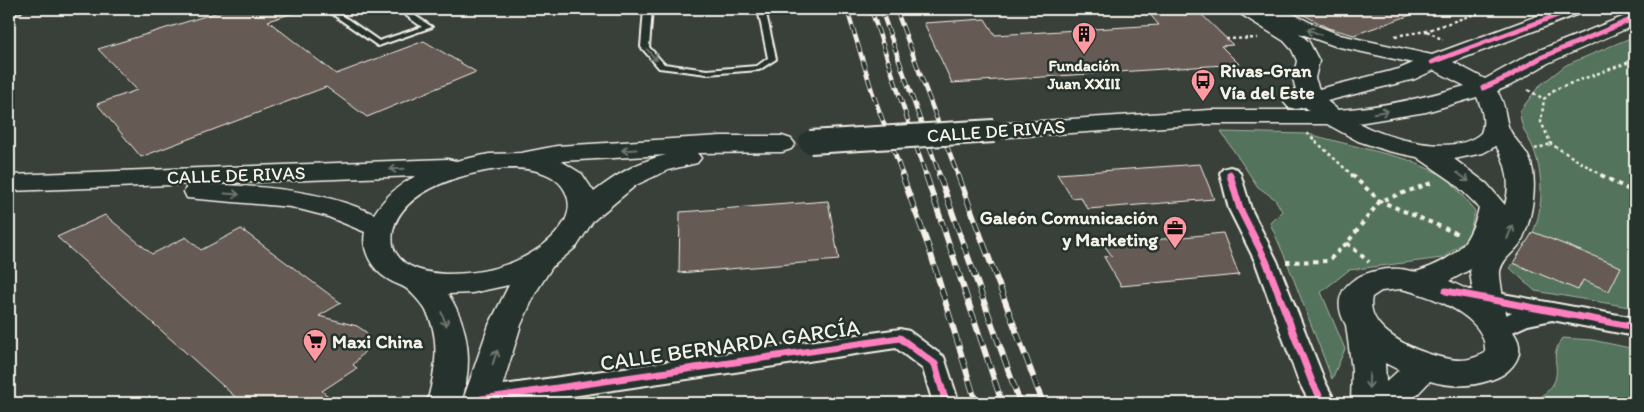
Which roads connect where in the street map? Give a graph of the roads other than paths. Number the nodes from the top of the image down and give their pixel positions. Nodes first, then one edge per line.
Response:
1 (15, 9) edge
2 (329, 9) edge
3 (400, 9) edge
4 (648, 9) edge
5 (762, 9) edge
6 (1246, 9) edge
7 (1270, 9) edge
8 (1574, 9) edge
9 (9, 10) edge
10 (1635, 18) edge
11 (1378, 50) junction
12 (1308, 61) junction
13 (1432, 62) junction
14 (1483, 88) junction
15 (1310, 99) junction
16 (1210, 117) junction
17 (1333, 117) junction
18 (1496, 126) junction
19 (782, 144) junction
20 (1422, 150) junction
21 (519, 161) junction
22 (463, 167) junction
23 (1230, 173) dead end
24 (9, 183) edge
25 (9, 198) edge
26 (582, 216) junction
27 (380, 228) junction
28 (1483, 258) junction
29 (542, 259) junction
30 (416, 280) junction
31 (1433, 287) junction
32 (1551, 312) junction
33 (1493, 318) junction
34 (1362, 325) junction
35 (1635, 327) edge
36 (1423, 367) junction
37 (481, 401) edge
38 (444, 403) edge
39 (946, 403) edge
40 (1323, 403) edge
41 (1369, 403) edge
42 (1387, 403) edge

1 - 9 street
2 - 3 lane
4 -> 5 lane
6 - 12 main road
11 -> 7 main road
8 - 13 main road, CALLE DE RIVAS
10 - 14 main road, CALLE DE RIVAS
11 - 12 main road
11 - 13 main road
12 - 15 main road
13 - 14 main road
13 - 15 main road, CALLE DE RIVAS
17 -> 14 main road, CALLE DE RIVAS
14 - 18 main road
15 - 16 main road, CALLE DE RIVAS
15 - 17 main road
16 - 17 main road, CALLE DE RIVAS
16 - 19 main road, CALLE DE RIVAS, bridge
17 - 20 main road
18 - 20 main road
28 -> 18 main road
19 -> 21 main road, CALLE DE RIVAS
19 - 26 main road, CALLE DE RIVAS
20 -> 28 main road
21 - 22 main road
21 - 26 main road
22 -> 24 main road, CALLE DE RIVAS
22 - 27 main road
23 - 40 street
25 -> 27 main road, CALLE DE RIVAS
26 - 29 main road
27 - 30 main road
28 - 31 main road
28 - 32 street
28 - 33 main road
29 - 30 main road
37 -> 29 main road
30 -> 38 main road
31 - 33 main road
31 - 34 main road
32 - 33 street
32 - 35 street
33 - 36 main road
34 - 36 main road
34 -> 41 main road
36 - 42 main road
37 - 39 street, CALLE BERNARDA GARCÍA

